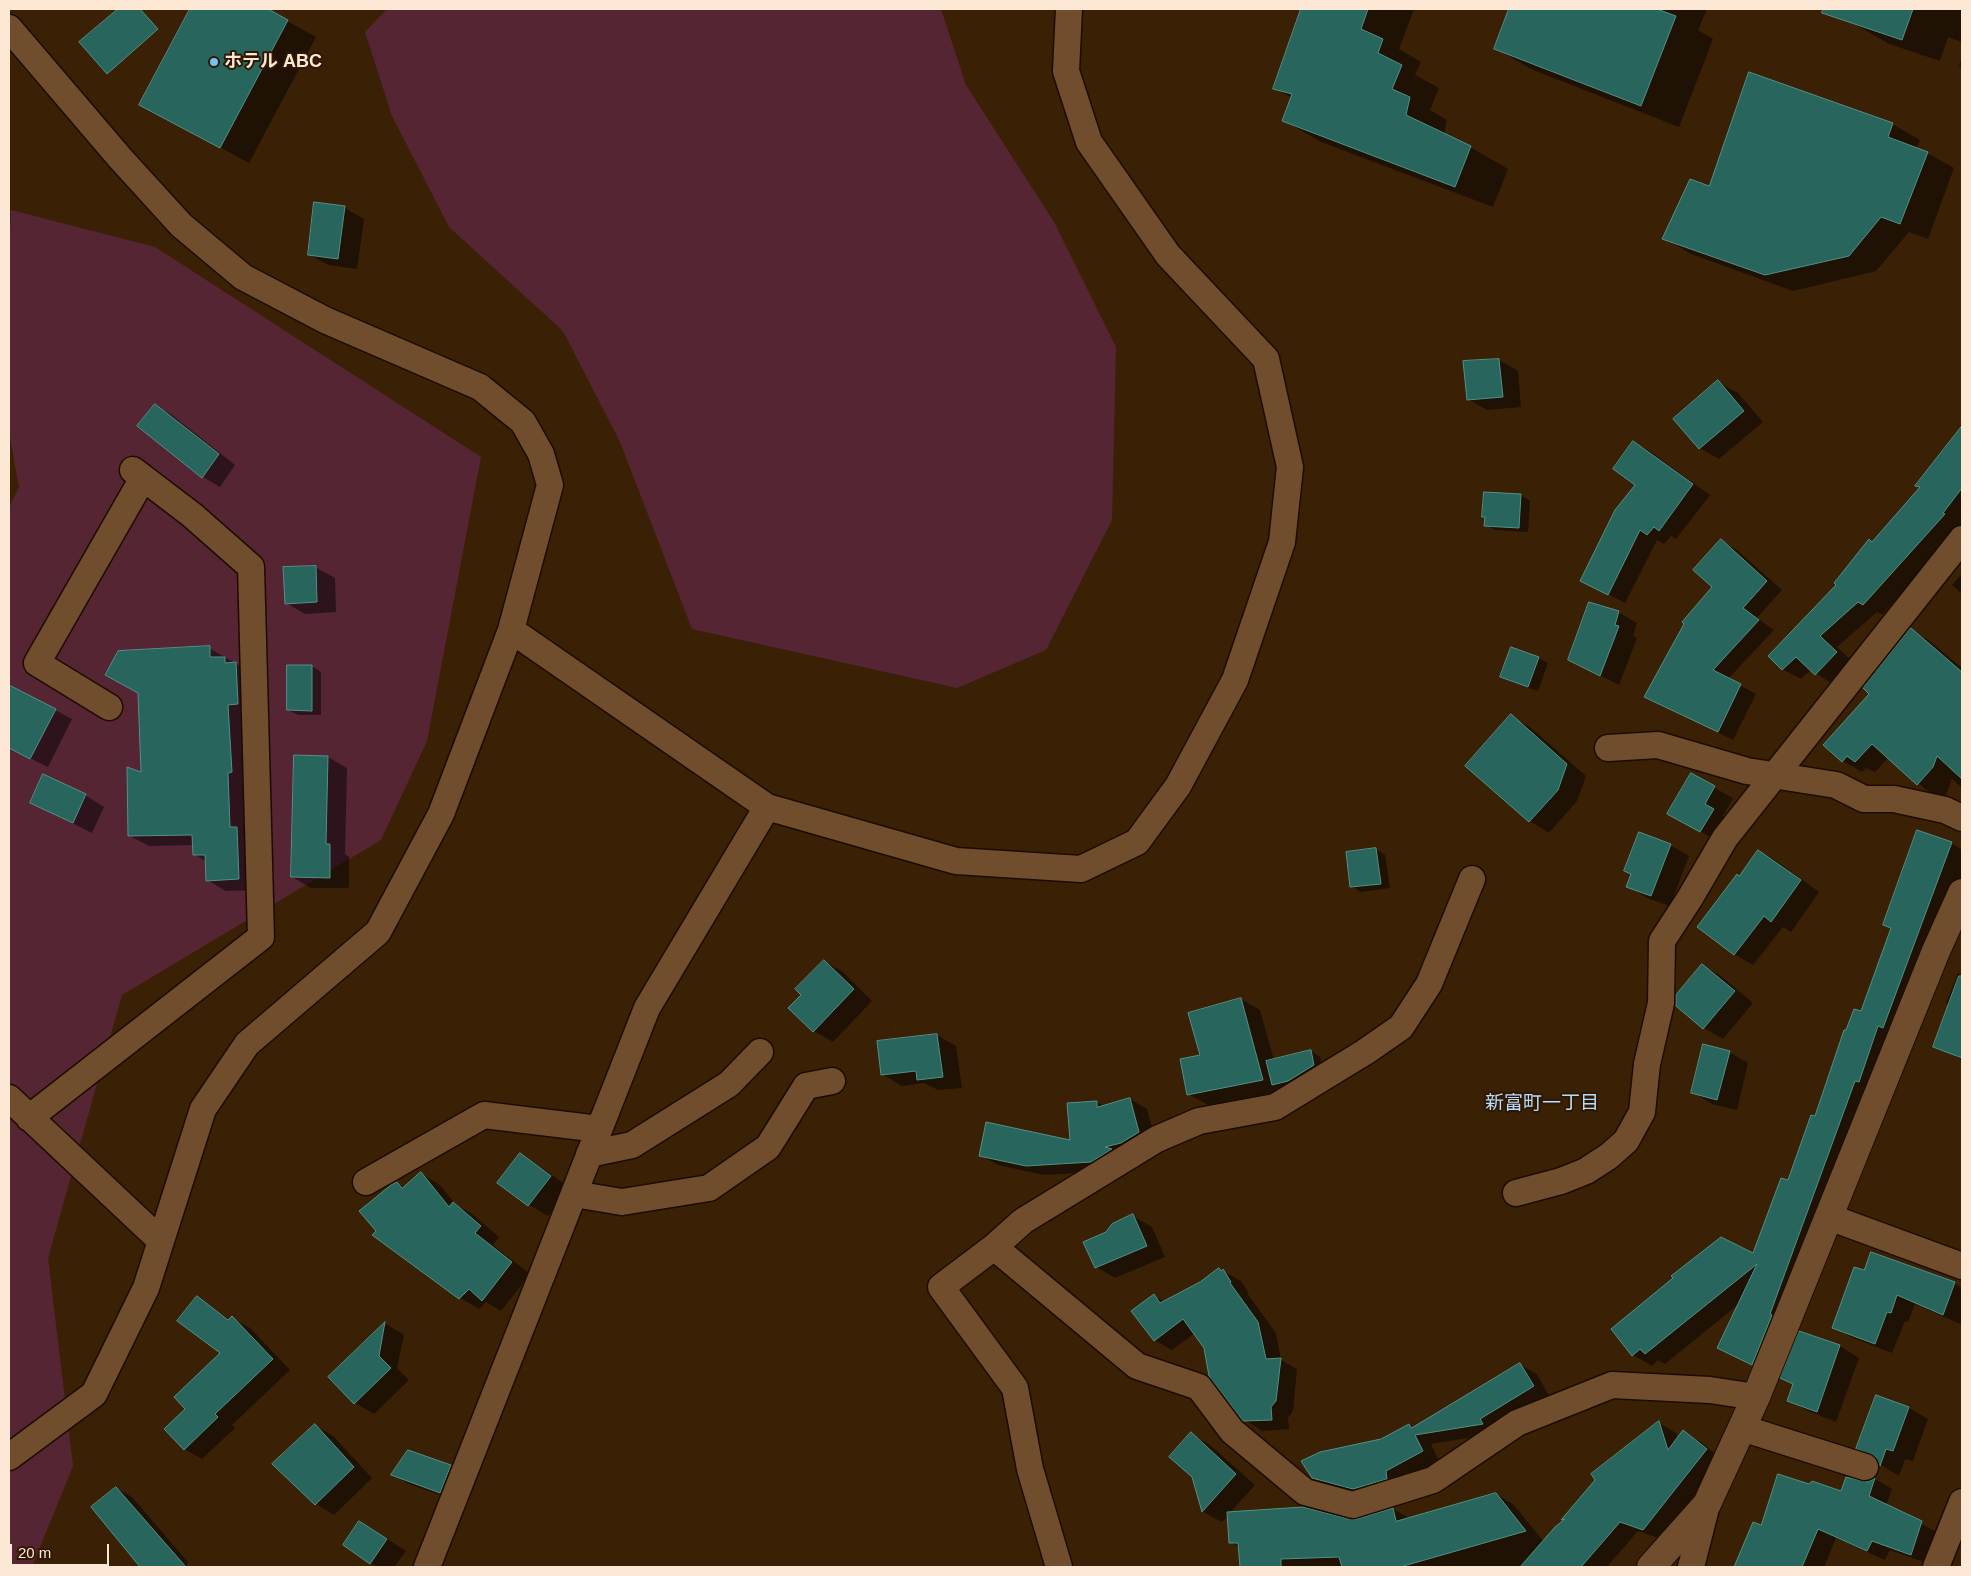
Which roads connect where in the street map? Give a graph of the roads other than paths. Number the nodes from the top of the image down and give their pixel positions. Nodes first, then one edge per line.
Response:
1 (1070, 9) edge
2 (9, 28) edge
3 (1962, 539) edge
4 (511, 630) junction
5 (109, 707) dead end
6 (1608, 748) dead end
7 (1774, 776) junction
8 (767, 806) junction
9 (1962, 818) edge
10 (1472, 879) dead end
11 (1962, 894) edge
12 (760, 1052) dead end
13 (832, 1081) dead end
14 (9, 1098) edge
15 (29, 1118) junction
16 (599, 1129) junction
17 (589, 1154) junction
18 (366, 1182) dead end
19 (1516, 1193) dead end
20 (574, 1194) junction
21 (1829, 1217) junction
22 (160, 1240) junction
23 (994, 1247) junction
24 (1962, 1266) edge
25 (1756, 1397) junction
26 (1742, 1428) junction
27 (9, 1457) edge
28 (1865, 1467) dead end
29 (1962, 1502) edge
30 (1707, 1504) junction
31 (427, 1567) edge
32 (1059, 1567) edge
33 (1651, 1567) edge
34 (1691, 1567) edge
35 (1936, 1567) edge

1 - 8 street
2 - 4 street
3 - 7 street
4 - 8 street
4 - 22 street
5 - 15 street
6 - 7 street
7 - 9 street
7 - 19 street
8 - 16 street
10 - 23 street
11 - 21 street
12 - 17 street
13 - 20 street
14 - 15 street
15 - 22 street
16 - 17 street
16 - 18 street
17 - 20 street
20 - 31 street
21 - 24 street
21 - 25 street
22 - 27 street
23 - 25 street
23 - 32 street
25 - 26 street
26 - 28 street
26 - 30 street
29 - 35 street
30 - 33 street
30 - 34 street

